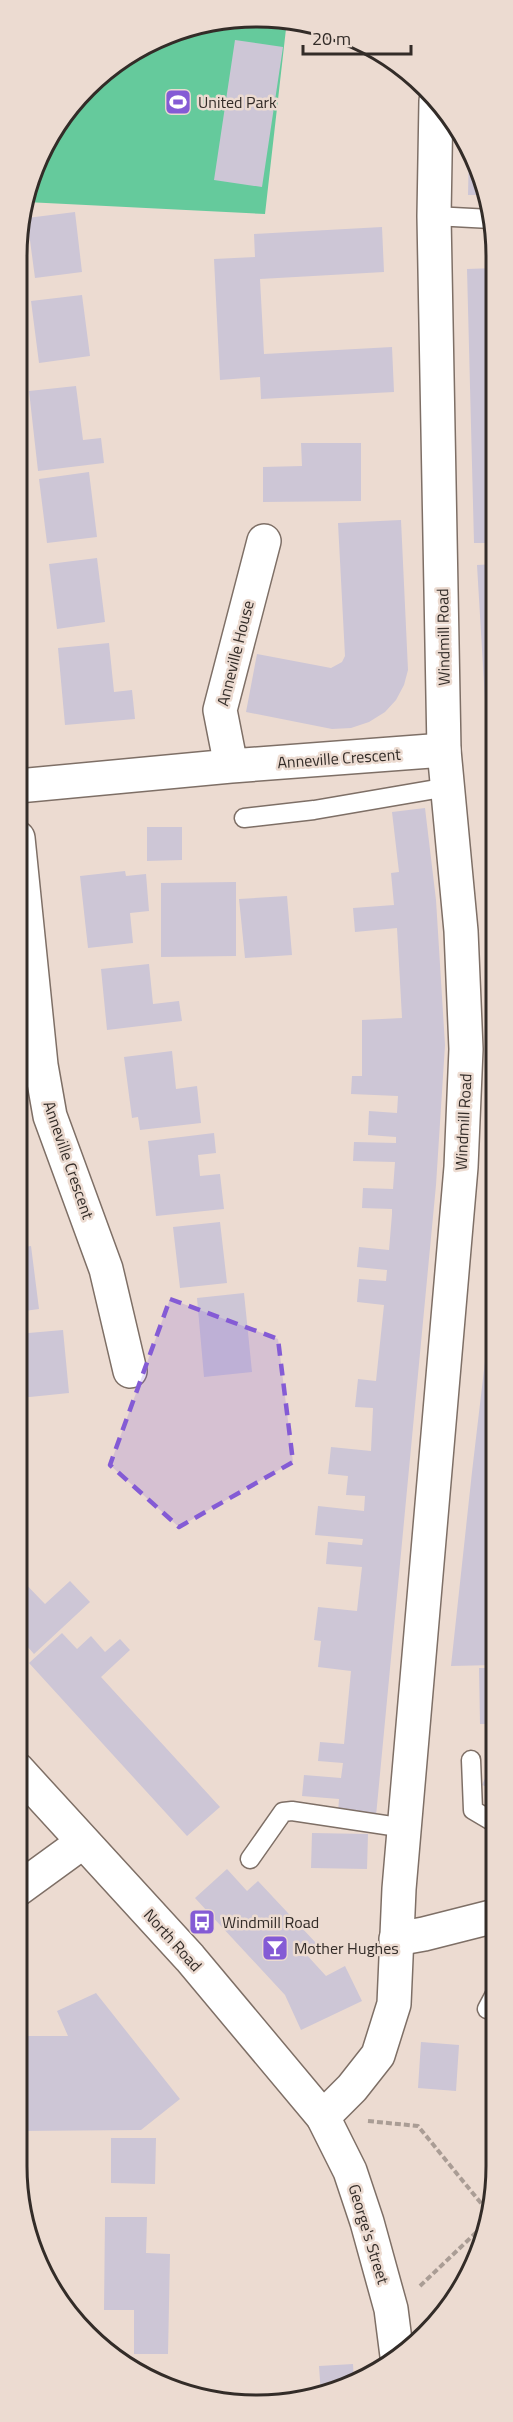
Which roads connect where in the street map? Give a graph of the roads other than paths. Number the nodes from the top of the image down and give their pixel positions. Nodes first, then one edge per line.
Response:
1 (436, 113) edge
2 (434, 216) junction
3 (483, 219) edge
4 (264, 541) dead end
5 (444, 750) junction
6 (231, 766) junction
7 (27, 785) edge
8 (448, 787) junction
9 (244, 818) dead end
10 (27, 927) edge
11 (130, 1371) dead end
12 (471, 1760) dead end
13 (27, 1780) edge
14 (486, 1818) edge
15 (405, 1828) junction
16 (83, 1842) junction
17 (250, 1859) dead end
18 (27, 1883) edge
19 (486, 1918) edge
20 (396, 1939) junction
21 (322, 2117) junction
22 (396, 2348) edge

1 - 2 street, Windmill Road
2 - 3 lane
2 - 5 street, Windmill Road
4 - 6 street, Anneville House
5 - 6 street, Anneville Crescent
5 - 8 street, Windmill Road
6 - 7 street, Anneville Crescent
8 - 9 lane
8 - 15 street, Windmill Road
10 - 11 street, Anneville Crescent
12 - 14 lane
13 - 16 street, North Road
15 - 17 lane
15 - 20 street, Windmill Road
16 - 18 street
16 - 21 street, North Road
19 - 20 street
20 - 21 street, Windmill Road
21 - 22 street, George's Street

